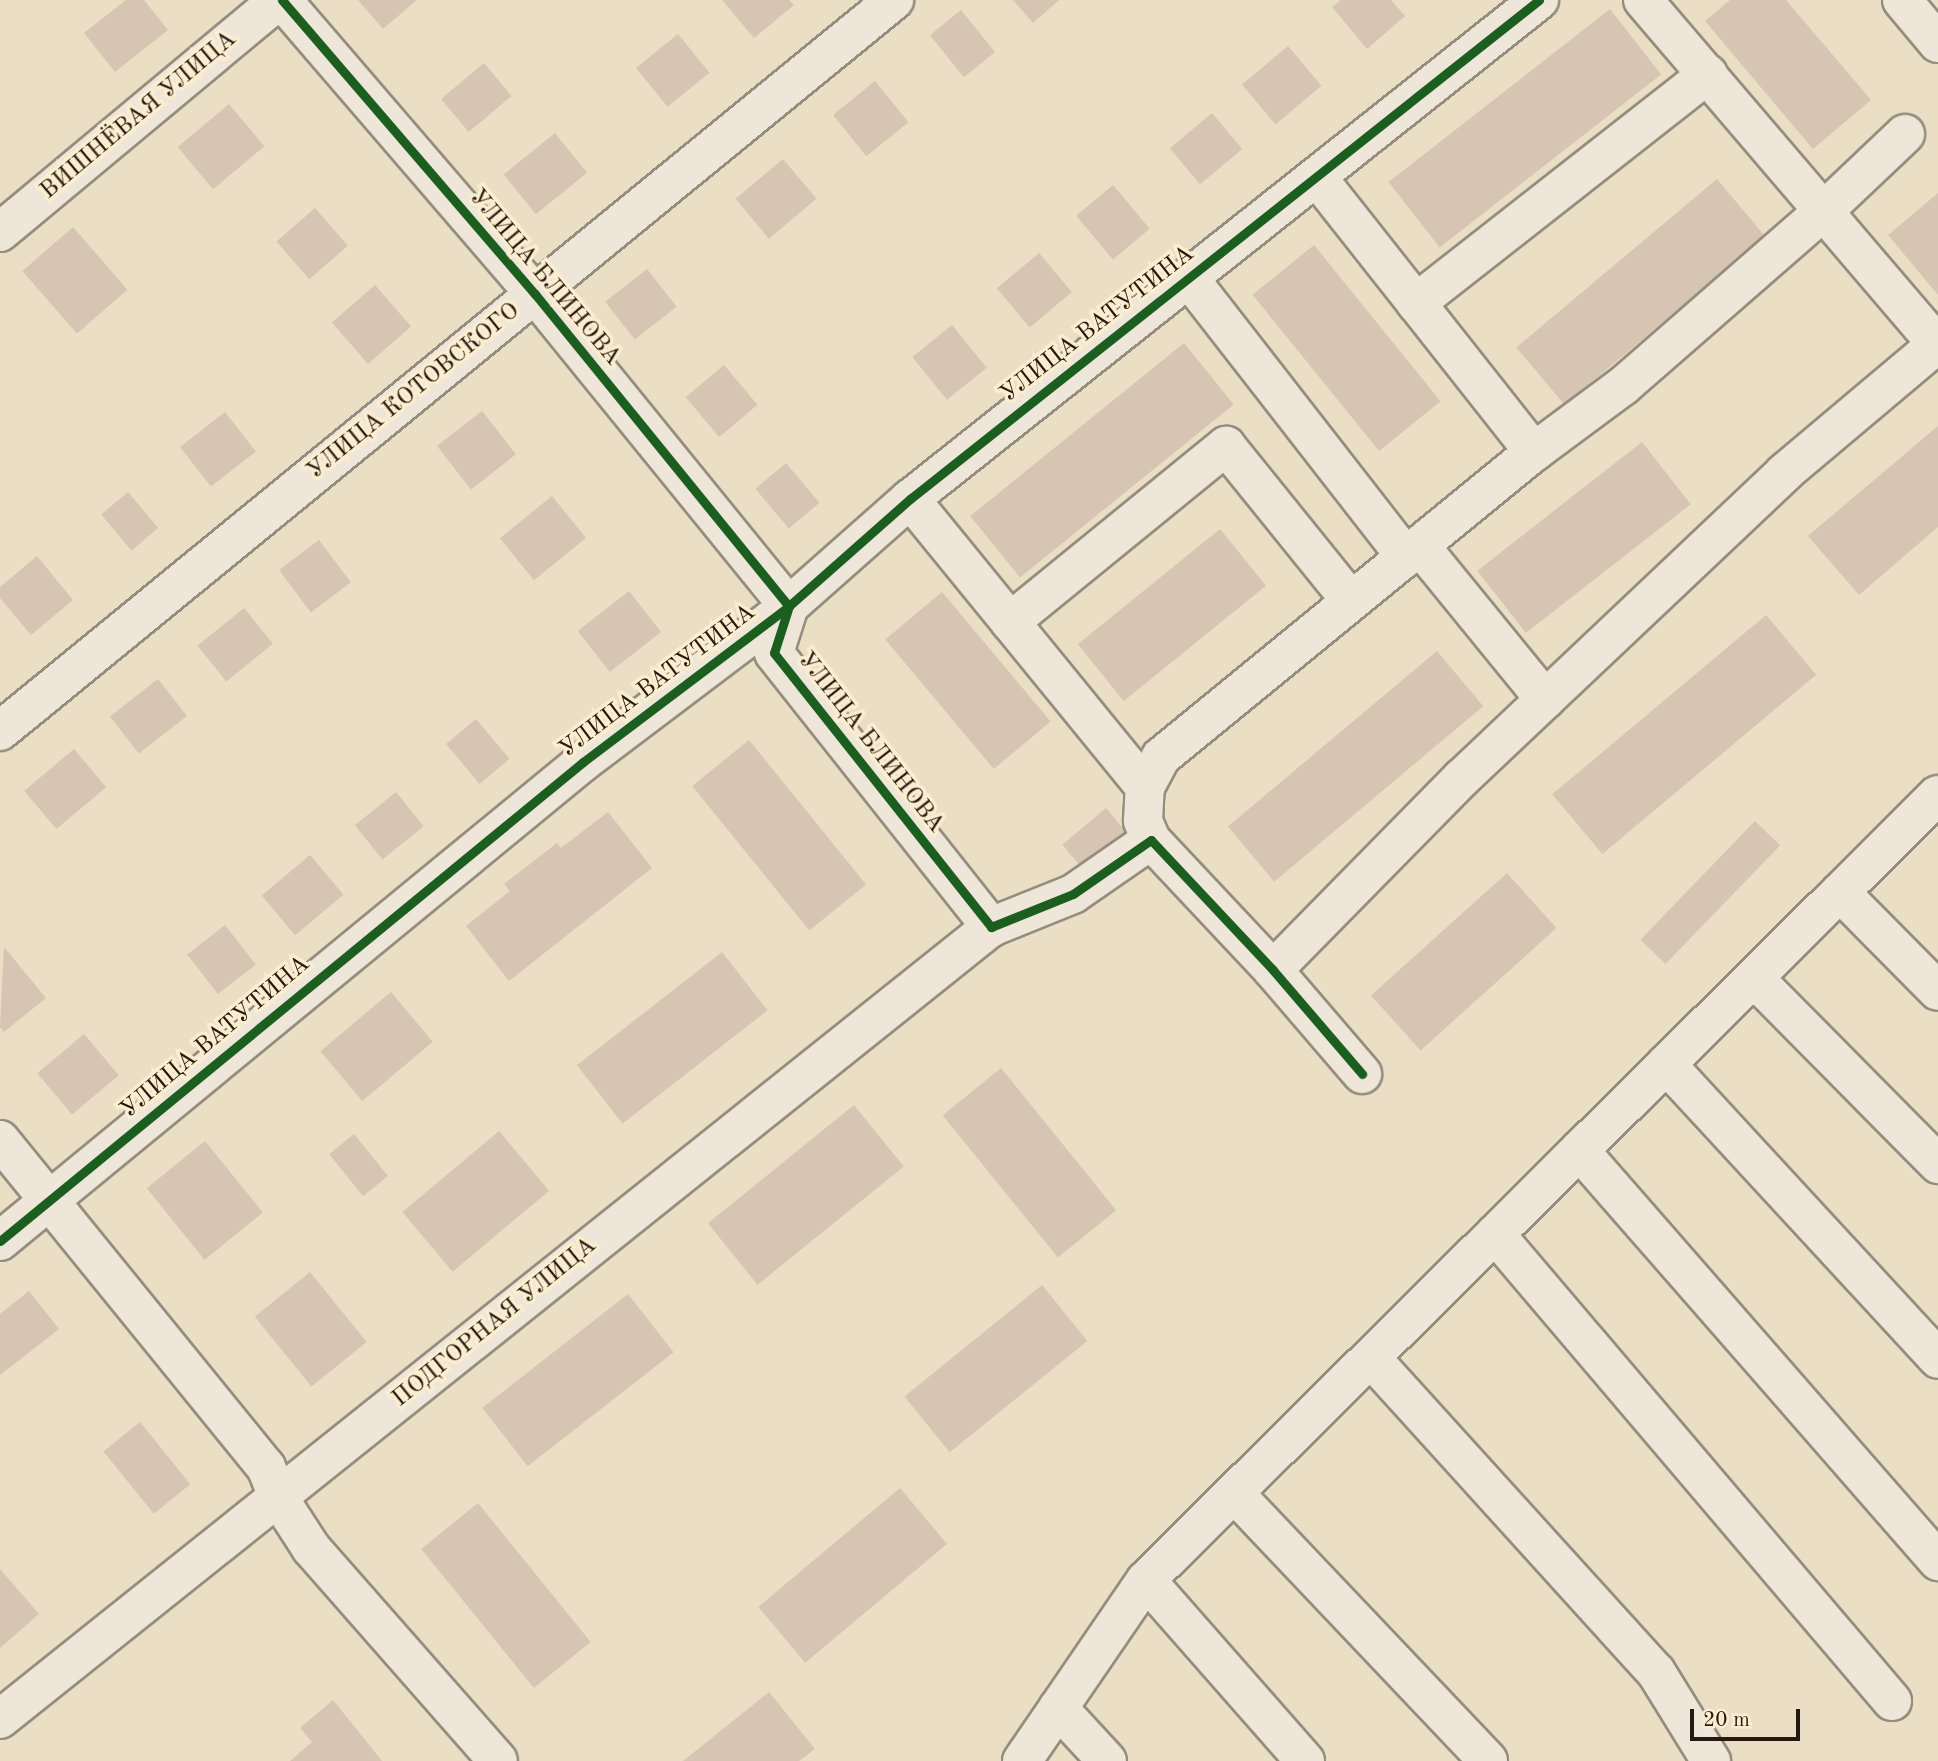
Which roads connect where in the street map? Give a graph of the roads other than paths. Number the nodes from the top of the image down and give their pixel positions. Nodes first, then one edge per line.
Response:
1 (280, 0) edge
2 (894, 0) edge
3 (1539, 0) edge
4 (1643, 0) edge
5 (1902, 0) edge
6 (1938, 43) edge
7 (1708, 74) junction
8 (1905, 134) dead end
9 (1317, 177) junction
10 (1826, 209) junction
11 (0, 232) edge
12 (1188, 277) junction
13 (535, 294) junction
14 (1416, 303) junction
15 (1938, 345) edge
16 (1534, 452) junction
17 (909, 499) junction
18 (1413, 551) junction
19 (1351, 601) junction
20 (789, 606) junction
21 (1010, 622) junction
22 (1545, 699) junction
23 (0, 731) edge
24 (1145, 787) junction
25 (1934, 806) edge
26 (1152, 840) junction
27 (1840, 892) junction
28 (991, 927) junction
29 (1273, 970) junction
30 (1754, 978) junction
31 (1938, 991) edge
32 (1666, 1064) junction
33 (1362, 1074) dead end
34 (0, 1140) edge
35 (1579, 1150) junction
36 (1938, 1164) edge
37 (49, 1201) junction
38 (1495, 1234) junction
39 (0, 1241) edge
40 (1370, 1358) junction
41 (1938, 1359) edge
42 (1234, 1493) junction
43 (278, 1497) junction
44 (1938, 1561) edge
45 (1146, 1580) junction
46 (1892, 1701) dead end
47 (1058, 1708) junction
48 (0, 1719) edge
49 (498, 1761) edge
50 (1022, 1761) edge
51 (1107, 1761) edge
52 (1305, 1761) edge
53 (1488, 1761) edge
54 (1711, 1761) edge

1 - 11 street, ВИШНЁВАЯ УЛИЦА
1 - 13 street, УЛИЦА БЛИНОВА
2 - 13 street, УЛИЦА КОТОВСКОГО
3 - 9 street, УЛИЦА ВАТУТИНА
4 - 7 street
5 - 6 street
7 - 10 street
7 - 14 street
8 - 10 street
9 - 12 street, УЛИЦА ВАТУТИНА
9 - 14 street
10 - 15 street
10 - 16 street
12 - 17 street, УЛИЦА ВАТУТИНА
12 - 18 street
13 - 20 street, УЛИЦА БЛИНОВА
13 - 23 street, УЛИЦА КОТОВСКОГО
14 - 16 street
15 - 22 street
16 - 18 street
17 - 20 street, УЛИЦА ВАТУТИНА
17 - 21 street
18 - 19 street
18 - 22 street
19 - 21 street
19 - 24 street
20 - 28 street, УЛИЦА БЛИНОВА
20 - 37 street, УЛИЦА ВАТУТИНА
21 - 24 street
22 - 29 street
24 - 26 street
25 - 27 street
26 - 28 street
26 - 29 street
27 - 30 street
27 - 31 street
28 - 43 street, ПОДГОРНАЯ УЛИЦА
29 - 33 street
30 - 32 street
30 - 36 street
32 - 35 street
32 - 41 street
34 - 37 street
35 - 38 street
35 - 44 street
37 - 39 street, УЛИЦА ВАТУТИНА
37 - 43 street
38 - 40 street
38 - 46 street
40 - 42 street
40 - 54 street
42 - 45 street
42 - 53 street
43 - 48 street, ПОДГОРНАЯ УЛИЦА
43 - 49 street
45 - 47 street
45 - 52 street
47 - 50 street
47 - 51 street

